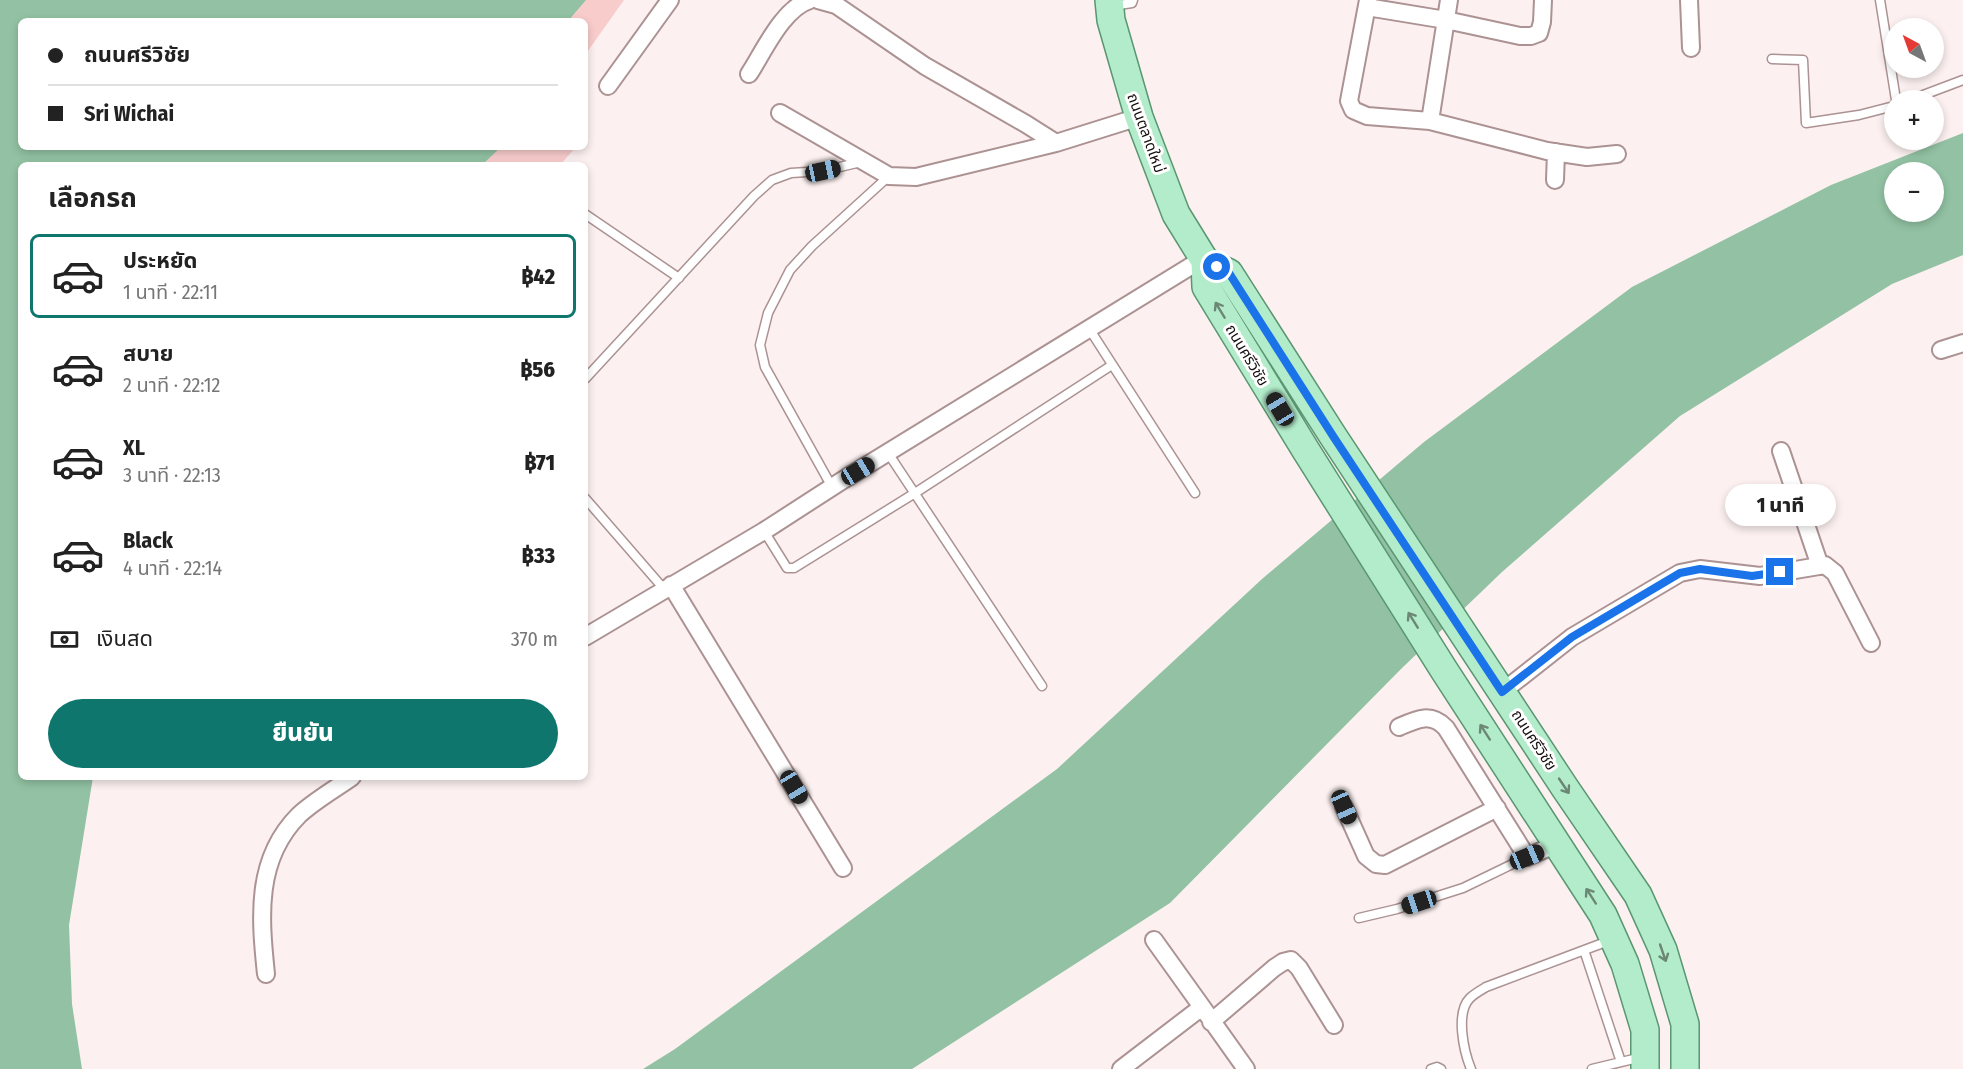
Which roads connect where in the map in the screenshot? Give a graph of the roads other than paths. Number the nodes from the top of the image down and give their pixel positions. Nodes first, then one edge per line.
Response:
1 (670, 0) edge
2 (810, 0) edge
3 (818, 0) edge
4 (1449, 0) edge
5 (1543, 0) edge
6 (1689, 0) edge
7 (1880, 0) edge
8 (1117, 2) edge
9 (1367, 3) edge
10 (1446, 20) junction
11 (1691, 48) dead end
12 (1772, 59) dead end
13 (748, 74) dead end
14 (1963, 80) edge
15 (608, 86) dead end
16 (1894, 90) edge
17 (1936, 90) edge
18 (1884, 108) edge
19 (780, 113) dead end
20 (1139, 117) junction
21 (1430, 121) junction
22 (1056, 143) junction
23 (1556, 152) junction
24 (1617, 154) dead end
25 (862, 162) junction
26 (889, 176) junction
27 (1555, 180) dead end
28 (588, 216) edge
29 (1204, 260) junction
30 (679, 278) junction
31 (1090, 330) junction
32 (1963, 343) edge
33 (1941, 350) dead end
34 (1112, 365) junction
35 (588, 376) edge
36 (1781, 451) dead end
37 (888, 453) junction
38 (832, 487) junction
39 (915, 493) junction
40 (1195, 493) dead end
41 (588, 501) edge
42 (764, 531) junction
43 (1822, 566) junction
44 (668, 587) junction
45 (588, 635) edge
46 (1871, 643) dead end
47 (1042, 686) dead end
48 (1502, 692) junction
49 (1399, 727) dead end
50 (348, 780) edge
51 (1344, 807) dead end
52 (1497, 808) junction
53 (1557, 844) junction
54 (1527, 857) junction
55 (843, 868) dead end
56 (1359, 918) dead end
57 (1614, 939) junction
58 (1154, 940) dead end
59 (1584, 950) junction
60 (266, 974) dead end
61 (1206, 1015) junction
62 (1334, 1025) dead end
63 (1637, 1063) edge
64 (1131, 1066) edge
65 (1246, 1069) edge
66 (1431, 1069) edge
67 (1441, 1069) edge
68 (1471, 1069) edge
69 (1592, 1069) edge
70 (1685, 1069) edge

1 - 15 street
2 - 13 street
3 - 22 street
4 - 10 street
5 - 10 street
6 - 11 street
7 - 16 lane
8 - 20 main road, ถนนตลาดใหม่
9 - 10 street
9 - 21 street
10 - 21 street
12 - 18 lane
14 - 17 lane
19 - 25 street
20 - 22 street
20 - 29 main road, ถนนตลาดใหม่
21 - 23 street
22 - 26 street
23 - 24 street
23 - 27 street
25 - 26 street
25 - 30 lane
26 - 38 lane
28 - 30 lane
29 - 31 street
29 - 48 main road, ถนนศรีวิชัย
53 -> 29 main road, ถนนศรีวิชัย
30 - 35 lane
31 - 34 lane
31 - 37 street
32 - 33 street
34 - 39 lane
34 - 40 lane
36 - 43 street
37 - 38 street
37 - 39 lane
38 - 42 street
39 - 42 lane
39 - 47 lane
41 - 44 lane
42 - 44 street
43 - 46 street
43 - 48 street
44 - 45 street
44 - 55 street
48 -> 70 main road, ถนนศรีวิชัย
49 - 52 street
50 - 60 street
51 - 52 street
52 - 54 street
53 - 54 street
57 -> 53 main road, ถนนศรีวิชัย
54 - 56 lane
57 - 59 lane
57 - 63 main road, ถนนศรีวิชัย
58 - 61 street
59 - 63 lane
59 - 68 lane
61 - 62 street
61 - 64 street
61 - 65 street
63 - 69 lane
66 - 67 lane

